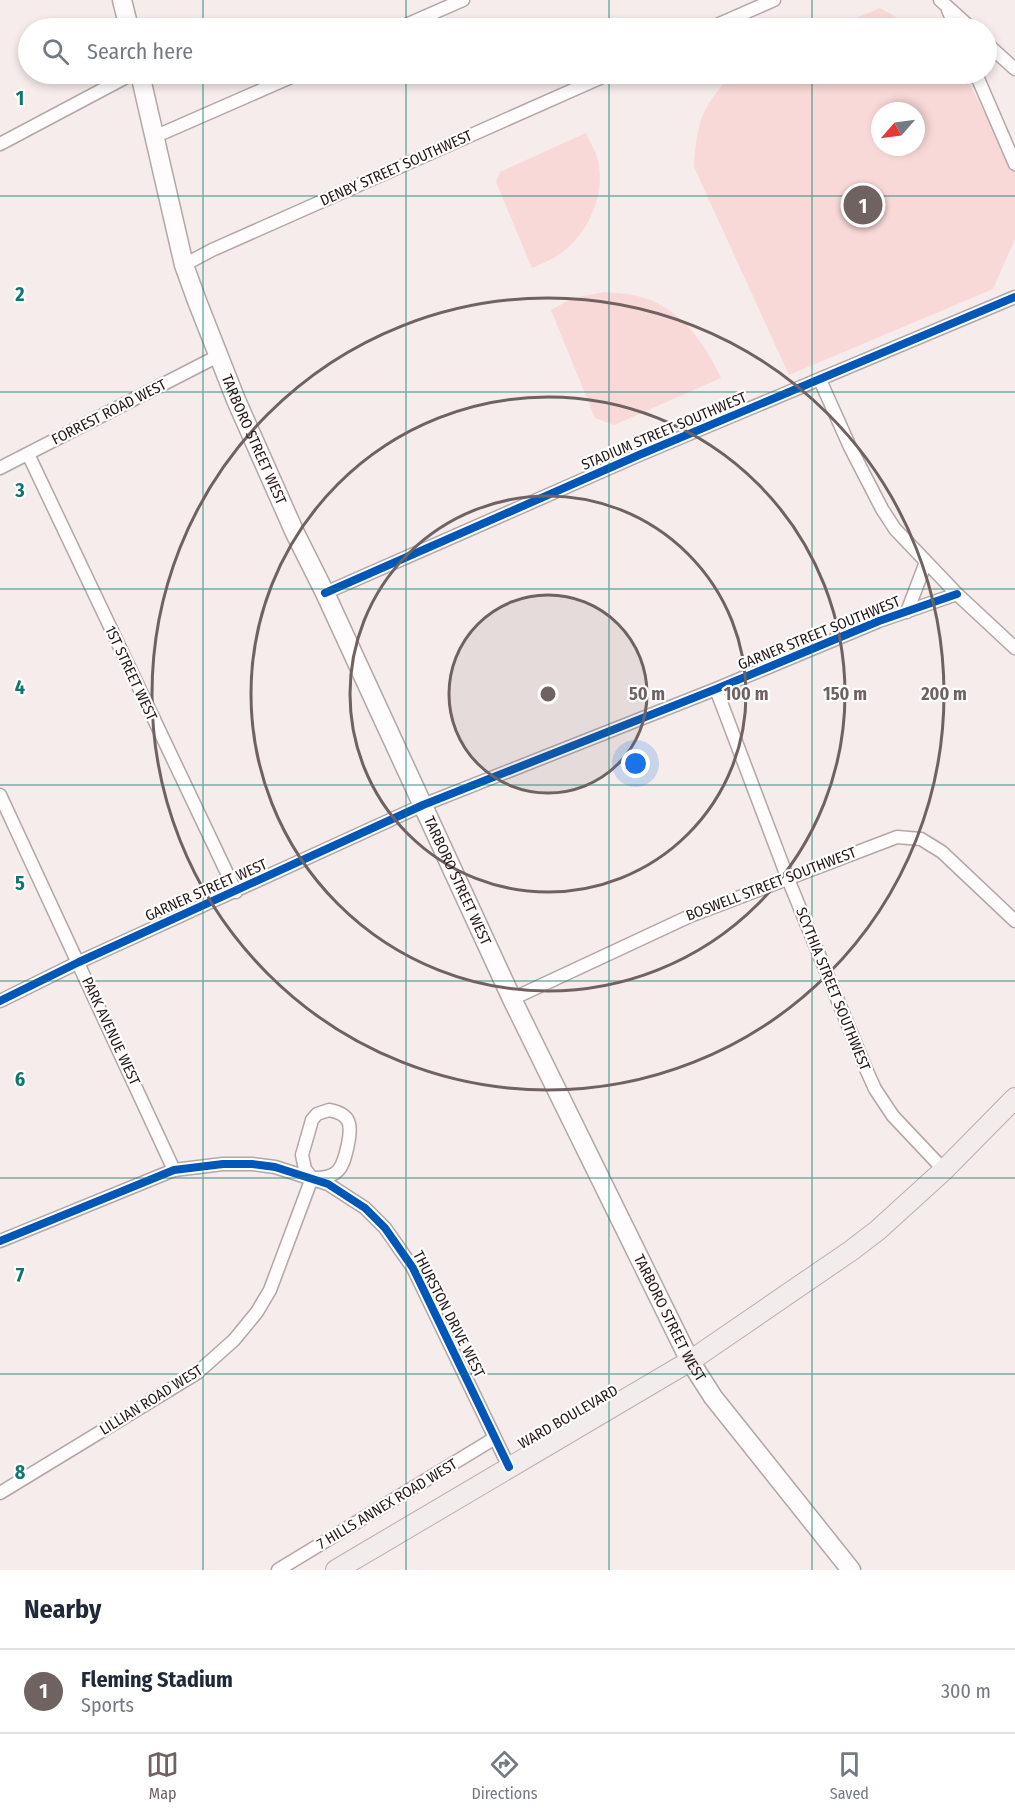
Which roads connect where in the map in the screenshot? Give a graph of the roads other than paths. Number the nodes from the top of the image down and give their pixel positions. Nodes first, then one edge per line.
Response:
1 (122, 0) edge
2 (463, 0) edge
3 (774, 0) edge
4 (943, 3) edge
5 (126, 18) edge
6 (422, 18) edge
7 (733, 18) edge
8 (951, 18) edge
9 (960, 18) edge
10 (997, 52) edge
11 (1015, 69) edge
12 (113, 84) edge
13 (142, 84) edge
14 (275, 84) edge
15 (586, 84) edge
16 (980, 84) edge
17 (154, 137) junction
18 (0, 144) edge
19 (1015, 164) edge
20 (184, 265) junction
21 (1015, 298) edge
22 (218, 356) junction
23 (820, 380) junction
24 (28, 454) junction
25 (0, 468) edge
26 (926, 562) junction
27 (325, 592) junction
28 (957, 594) junction
29 (907, 612) junction
30 (1015, 648) edge
31 (716, 689) junction
32 (0, 795) edge
33 (423, 805) junction
34 (788, 879) junction
35 (236, 892) junction
36 (1015, 921) edge
37 (79, 962) junction
38 (512, 999) junction
39 (0, 1001) edge
40 (1015, 1098) edge
41 (174, 1170) junction
42 (944, 1170) junction
43 (312, 1178) junction
44 (0, 1241) edge
45 (690, 1361) junction
46 (495, 1438) junction
47 (509, 1467) junction
48 (0, 1493) edge
49 (278, 1570) edge
50 (336, 1570) edge
51 (851, 1570) edge

1 - 5 main road
2 - 6 street
3 - 7 street
4 - 8 street
4 - 9 street
10 - 11 street
12 - 18 street
13 - 17 main road, TARBORO STREET WEST
14 - 17 street
15 - 20 street, DENBY STREET SOUTHWEST
16 - 19 street
17 - 20 main road, TARBORO STREET WEST
20 - 22 main road, TARBORO STREET WEST
21 - 23 street, STADIUM STREET SOUTHWEST
22 - 24 street, FORREST ROAD WEST
22 - 27 main road, TARBORO STREET WEST
23 - 26 street
23 - 27 street, STADIUM STREET SOUTHWEST
24 - 25 street, FORREST ROAD WEST
24 - 35 street, 1ST STREET WEST
26 - 28 street
26 - 29 street, GARNER STREET SOUTHWEST
27 - 33 main road, TARBORO STREET WEST
28 - 29 street, GARNER STREET SOUTHWEST
28 - 30 street
29 - 31 street, GARNER STREET SOUTHWEST
31 - 33 street, GARNER STREET SOUTHWEST
31 - 34 street, SCYTHIA STREET SOUTHWEST
32 - 37 street, PARK AVENUE WEST
33 - 35 street, GARNER STREET WEST
33 - 38 main road, TARBORO STREET WEST
34 - 36 street, BOSWELL STREET SOUTHWEST
34 - 38 street, BOSWELL STREET SOUTHWEST
34 - 42 street, SCYTHIA STREET SOUTHWEST
35 - 37 street, GARNER STREET WEST
37 - 39 street, GARNER STREET WEST
37 - 41 street, PARK AVENUE WEST
38 - 45 main road, TARBORO STREET WEST
40 - 42 main road, WARD BOULEVARD
41 - 43 street, THURSTON DRIVE WEST
41 - 44 street, THURSTON DRIVE WEST
42 - 45 main road, WARD BOULEVARD
43 - 43 street
43 - 46 street, THURSTON DRIVE WEST
43 - 48 street, LILLIAN ROAD WEST
45 - 47 main road, WARD BOULEVARD
45 - 51 main road, TARBORO STREET WEST
46 - 47 street, THURSTON DRIVE WEST
46 - 49 street, 7 HILLS ANNEX ROAD WEST
47 - 50 main road, WARD BOULEVARD

